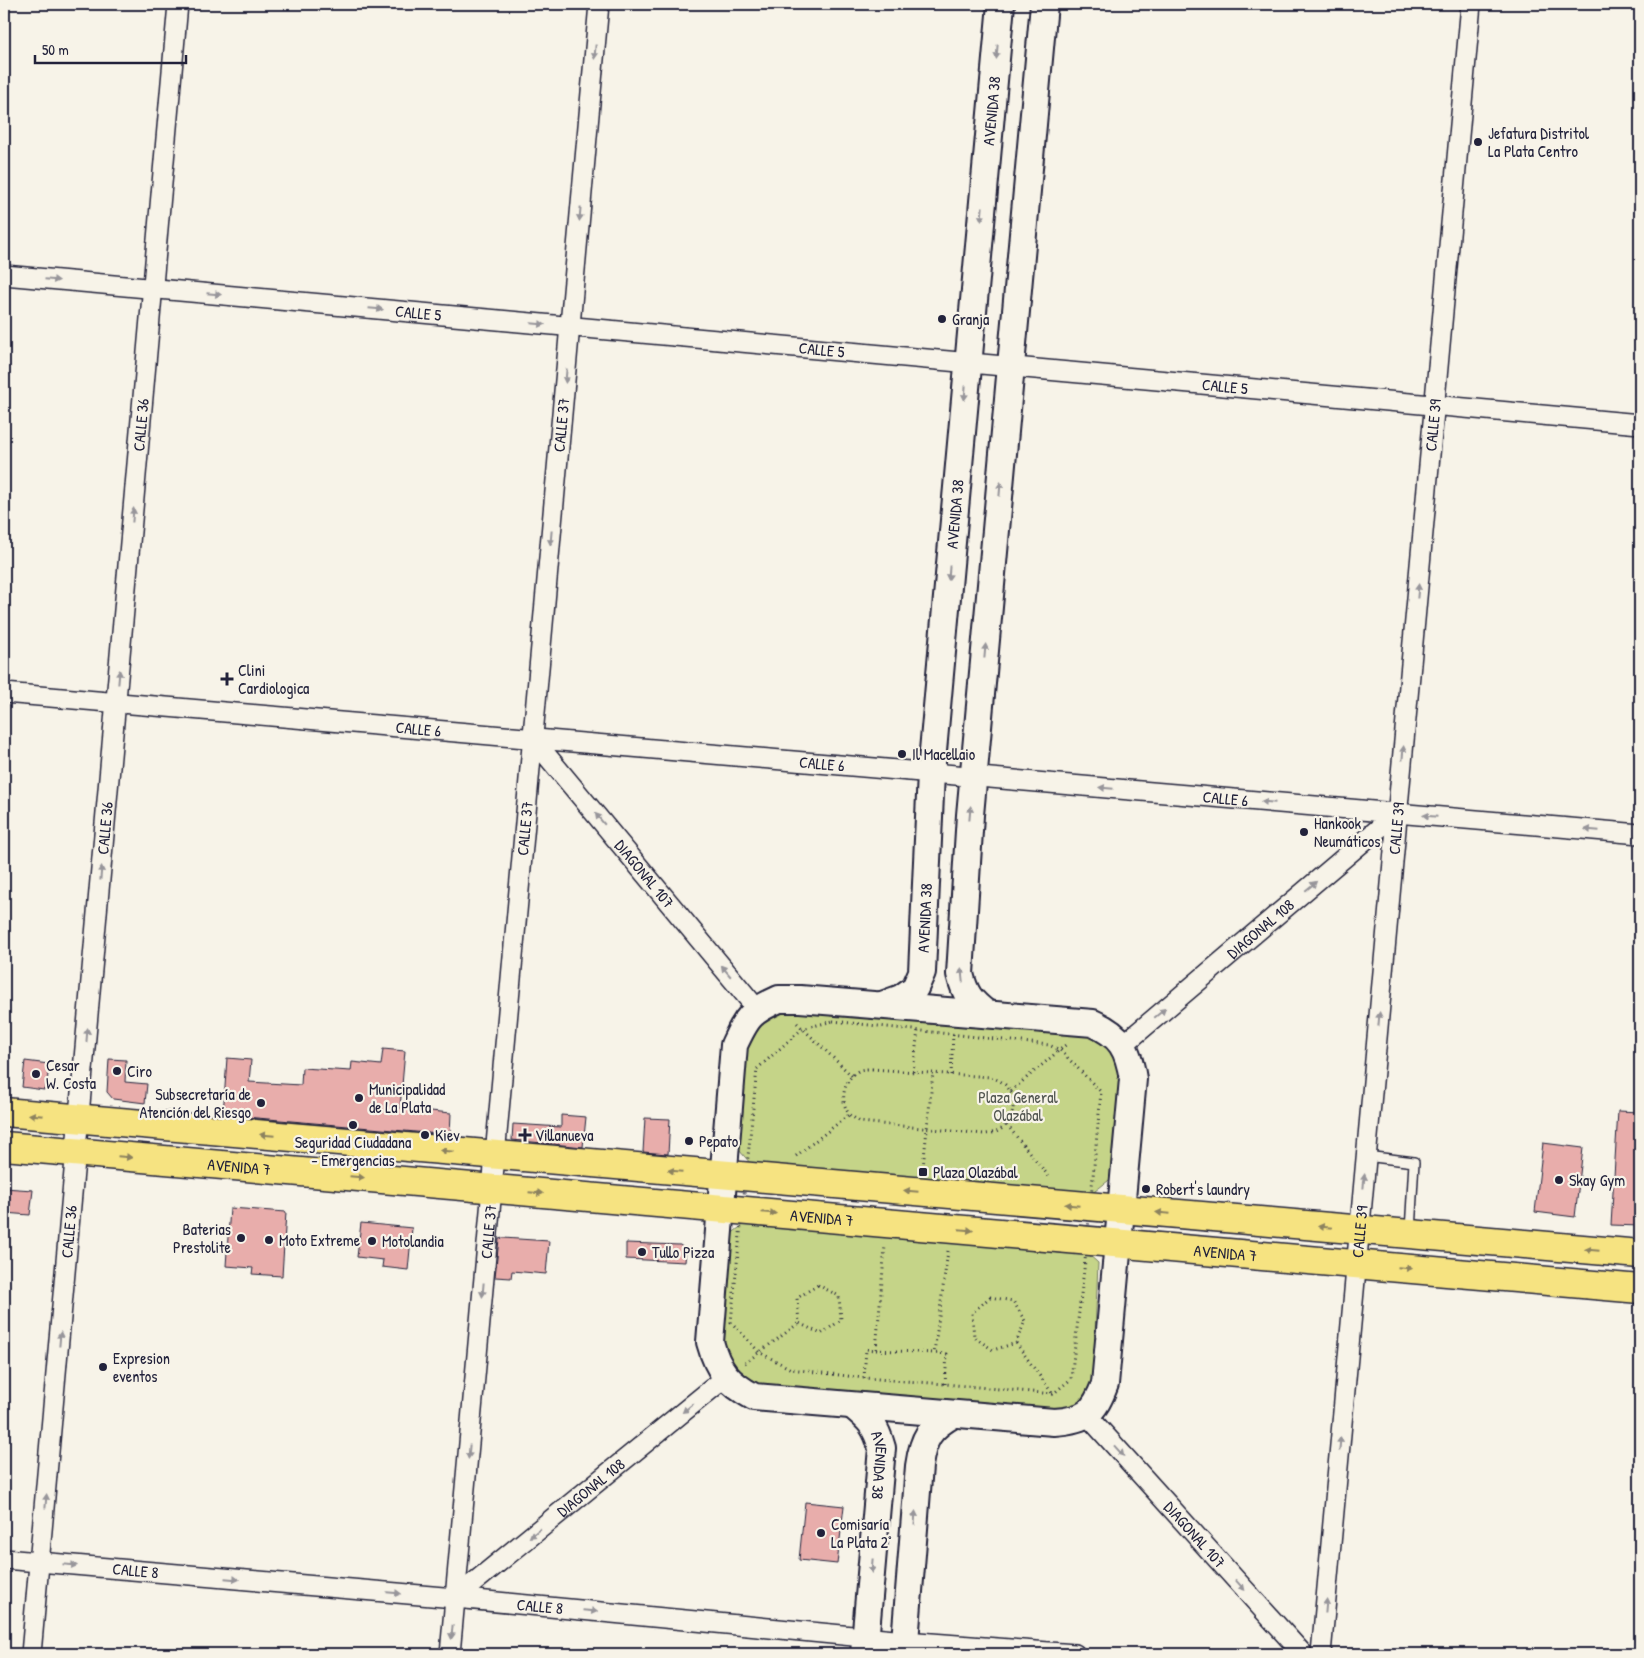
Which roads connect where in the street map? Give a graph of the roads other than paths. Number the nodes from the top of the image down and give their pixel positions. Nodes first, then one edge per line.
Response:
1 (178, 4) edge
2 (599, 4) edge
3 (1001, 4) edge
4 (1044, 4) edge
5 (1471, 4) edge
6 (4, 275) edge
7 (153, 289) junction
8 (570, 327) junction
9 (968, 363) junction
10 (1011, 367) junction
11 (1434, 406) junction
12 (1640, 424) edge
13 (4, 693) edge
14 (116, 703) junction
15 (533, 739) junction
16 (931, 773) junction
17 (974, 777) junction
18 (1397, 813) junction
19 (1640, 834) edge
20 (768, 1004) junction
21 (882, 1006) junction
22 (986, 1014) junction
23 (1123, 1045) junction
24 (4, 1112) edge
25 (79, 1119) junction
26 (4, 1146) edge
27 (76, 1152) junction
28 (495, 1155) junction
29 (1366, 1156) junction
30 (723, 1175) junction
31 (492, 1190) junction
32 (721, 1209) junction
33 (1121, 1209) junction
34 (1360, 1230) junction
35 (1410, 1234) junction
36 (1118, 1244) junction
37 (1640, 1254) edge
38 (1356, 1264) junction
39 (1640, 1289) edge
40 (726, 1378) junction
41 (853, 1406) junction
42 (954, 1414) junction
43 (1078, 1418) junction
44 (4, 1560) edge
45 (40, 1563) junction
46 (455, 1598) junction
47 (865, 1645) edge
48 (905, 1648) edge
49 (31, 1654) edge
50 (450, 1654) edge
51 (1075, 1654) edge
52 (1302, 1654) edge
53 (1321, 1654) edge

1 - 7 street, CALLE 36
2 -> 8 street, CALLE 37
3 -> 9 main road, AVENIDA 38
4 - 10 main road
5 - 11 street, CALLE 39
6 -> 7 street, CALLE 5
7 -> 8 street, CALLE 5
14 -> 7 street, CALLE 36
8 - 9 street, CALLE 5
8 -> 15 street, CALLE 37
9 - 10 street, CALLE 5
9 -> 16 main road, AVENIDA 38
10 - 11 street, CALLE 5
17 -> 10 main road
11 - 12 street, CALLE 5
18 -> 11 street, CALLE 39
13 - 14 street, CALLE 6
14 - 15 street, CALLE 6
25 -> 14 street, CALLE 36
15 - 16 street, CALLE 6
20 -> 15 street, DIAGONAL 107
15 - 28 street, CALLE 37
16 - 17 street, CALLE 6
16 - 21 main road, AVENIDA 38
18 -> 17 street, CALLE 6
22 -> 17 main road
19 -> 18 street, CALLE 6
23 -> 18 street, DIAGONAL 108
29 -> 18 street, CALLE 39
20 - 21 main road
20 - 30 main road
21 - 22 main road
22 - 23 main road
23 - 33 main road
25 -> 24 main road
25 - 27 street, CALLE 36
28 -> 25 main road
26 - 27 main road, AVENIDA 7
27 -> 31 main road, AVENIDA 7
45 -> 27 street, CALLE 36
30 -> 28 main road
28 - 31 street, CALLE 37
34 -> 29 street, CALLE 39
29 - 35 lane
30 - 32 main road
33 -> 30 main road
31 -> 32 main road, AVENIDA 7
31 -> 46 street, CALLE 37
32 -> 36 main road, AVENIDA 7
32 - 40 main road
34 -> 33 main road
33 - 36 main road
34 - 35 main road
34 - 38 street, CALLE 39
37 -> 35 main road
36 - 38 main road, AVENIDA 7
36 - 43 main road
38 -> 39 main road, AVENIDA 7
53 -> 38 street, CALLE 39
40 - 41 main road
40 -> 46 street, DIAGONAL 108
41 - 42 main road
41 -> 47 main road, AVENIDA 38
42 - 43 main road
48 -> 42 main road
43 -> 52 street, DIAGONAL 107
44 - 45 street, CALLE 8
45 -> 46 street, CALLE 8
45 - 49 street, CALLE 36
46 -> 47 street, CALLE 8
46 -> 50 street, CALLE 37
47 - 48 street, CALLE 8
48 - 51 street, CALLE 8

